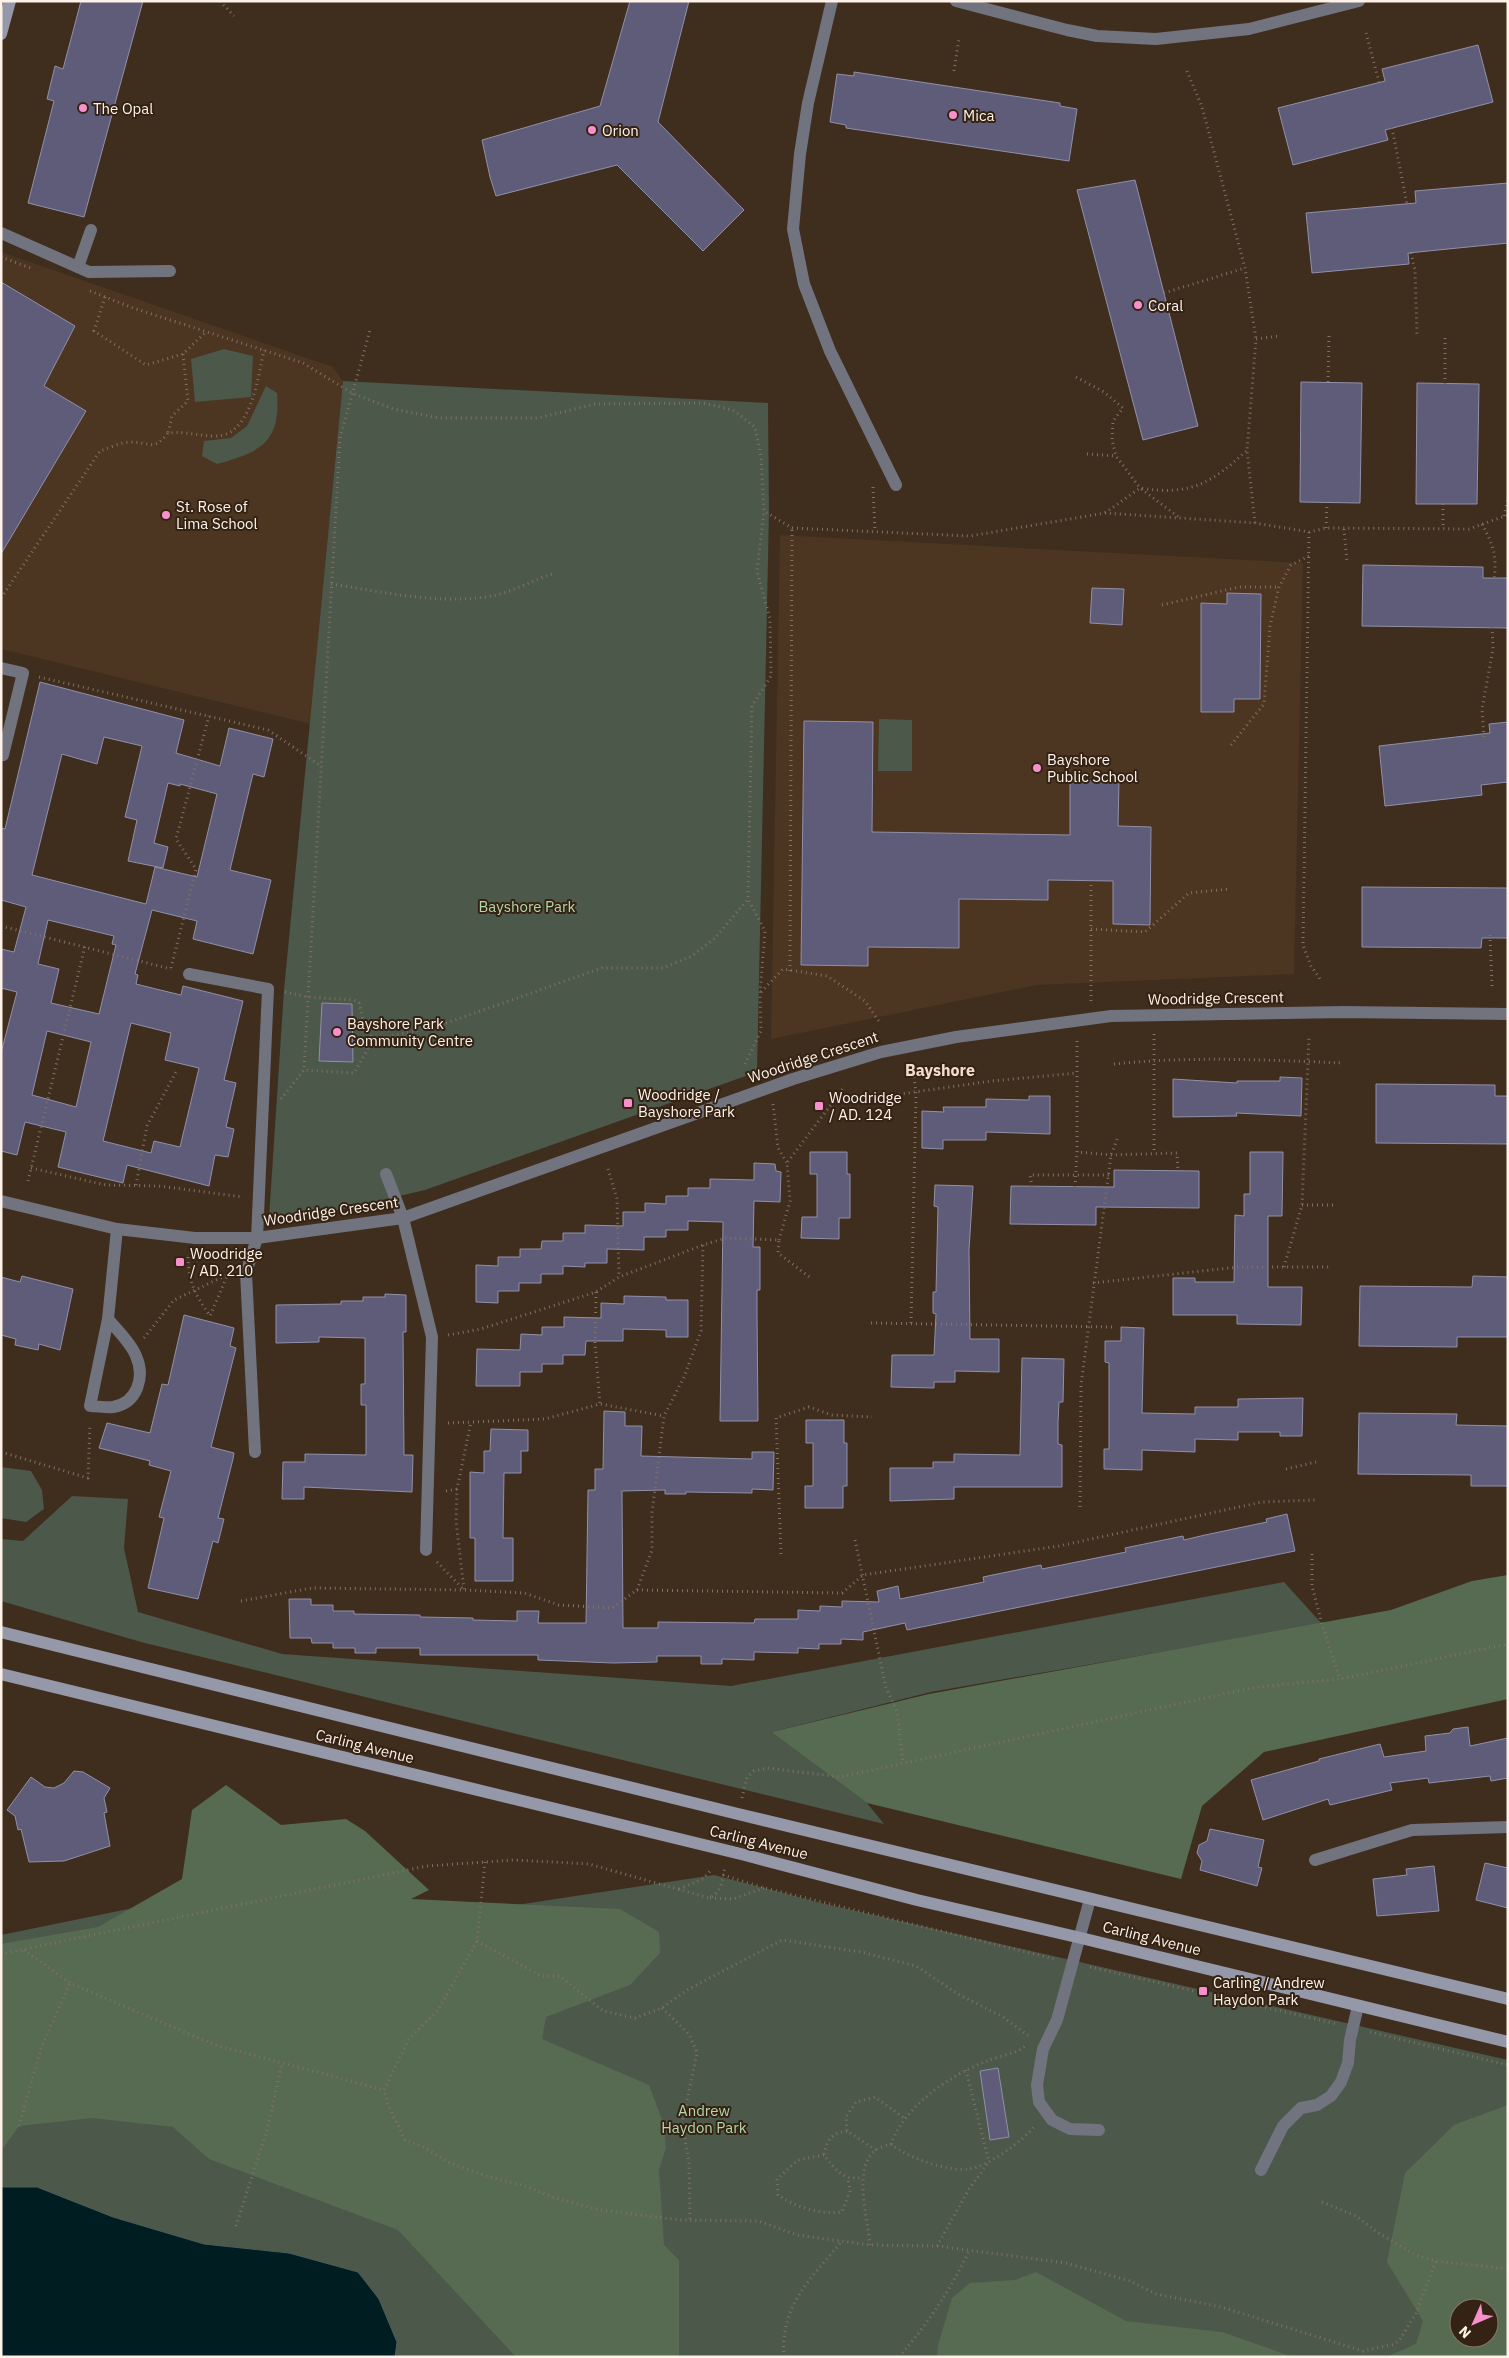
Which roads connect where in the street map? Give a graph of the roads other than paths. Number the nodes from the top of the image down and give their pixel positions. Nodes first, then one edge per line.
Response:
1 (10, 1) edge
2 (832, 1) edge
3 (956, 1) edge
4 (1359, 1) edge
5 (1, 34) edge
6 (91, 230) dead end
7 (1, 234) edge
8 (78, 267) junction
9 (170, 271) dead end
10 (896, 485) dead end
11 (1, 668) edge
12 (3, 755) dead end
13 (189, 974) road end
14 (1508, 1014) edge
15 (386, 1174) dead end
16 (1, 1201) edge
17 (403, 1218) junction
18 (117, 1229) junction
19 (257, 1238) junction
20 (108, 1319) junction
21 (255, 1452) dead end
22 (426, 1550) road end
23 (1, 1632) edge
24 (1, 1674) edge
25 (1508, 1828) edge
26 (1315, 1860) dead end
27 (1090, 1899) junction
28 (1081, 1938) junction
29 (1508, 1999) edge
30 (1358, 2006) junction
31 (1508, 2042) edge
32 (1099, 2130) dead end
33 (1261, 2170) dead end

1 - 5 main road
2 - 10 street
3 - 4 street
6 - 8 street
7 - 8 street
8 - 9 street
11 - 12 street
13 - 19 street
14 - 17 street, Woodridge Crescent
15 - 17 street
16 - 18 street, Woodridge Crescent
17 - 19 street, Woodridge Crescent
17 - 22 street
18 - 19 street, Woodridge Crescent
18 - 20 street
19 - 21 street
20 - 20 street
23 - 27 main road, Carling Avenue
24 - 28 main road, Carling Avenue
25 - 26 street
27 - 28 street
27 - 29 main road, Carling Avenue
28 - 30 main road, Carling Avenue
28 - 32 street
30 - 31 main road, Carling Avenue
30 - 33 street

